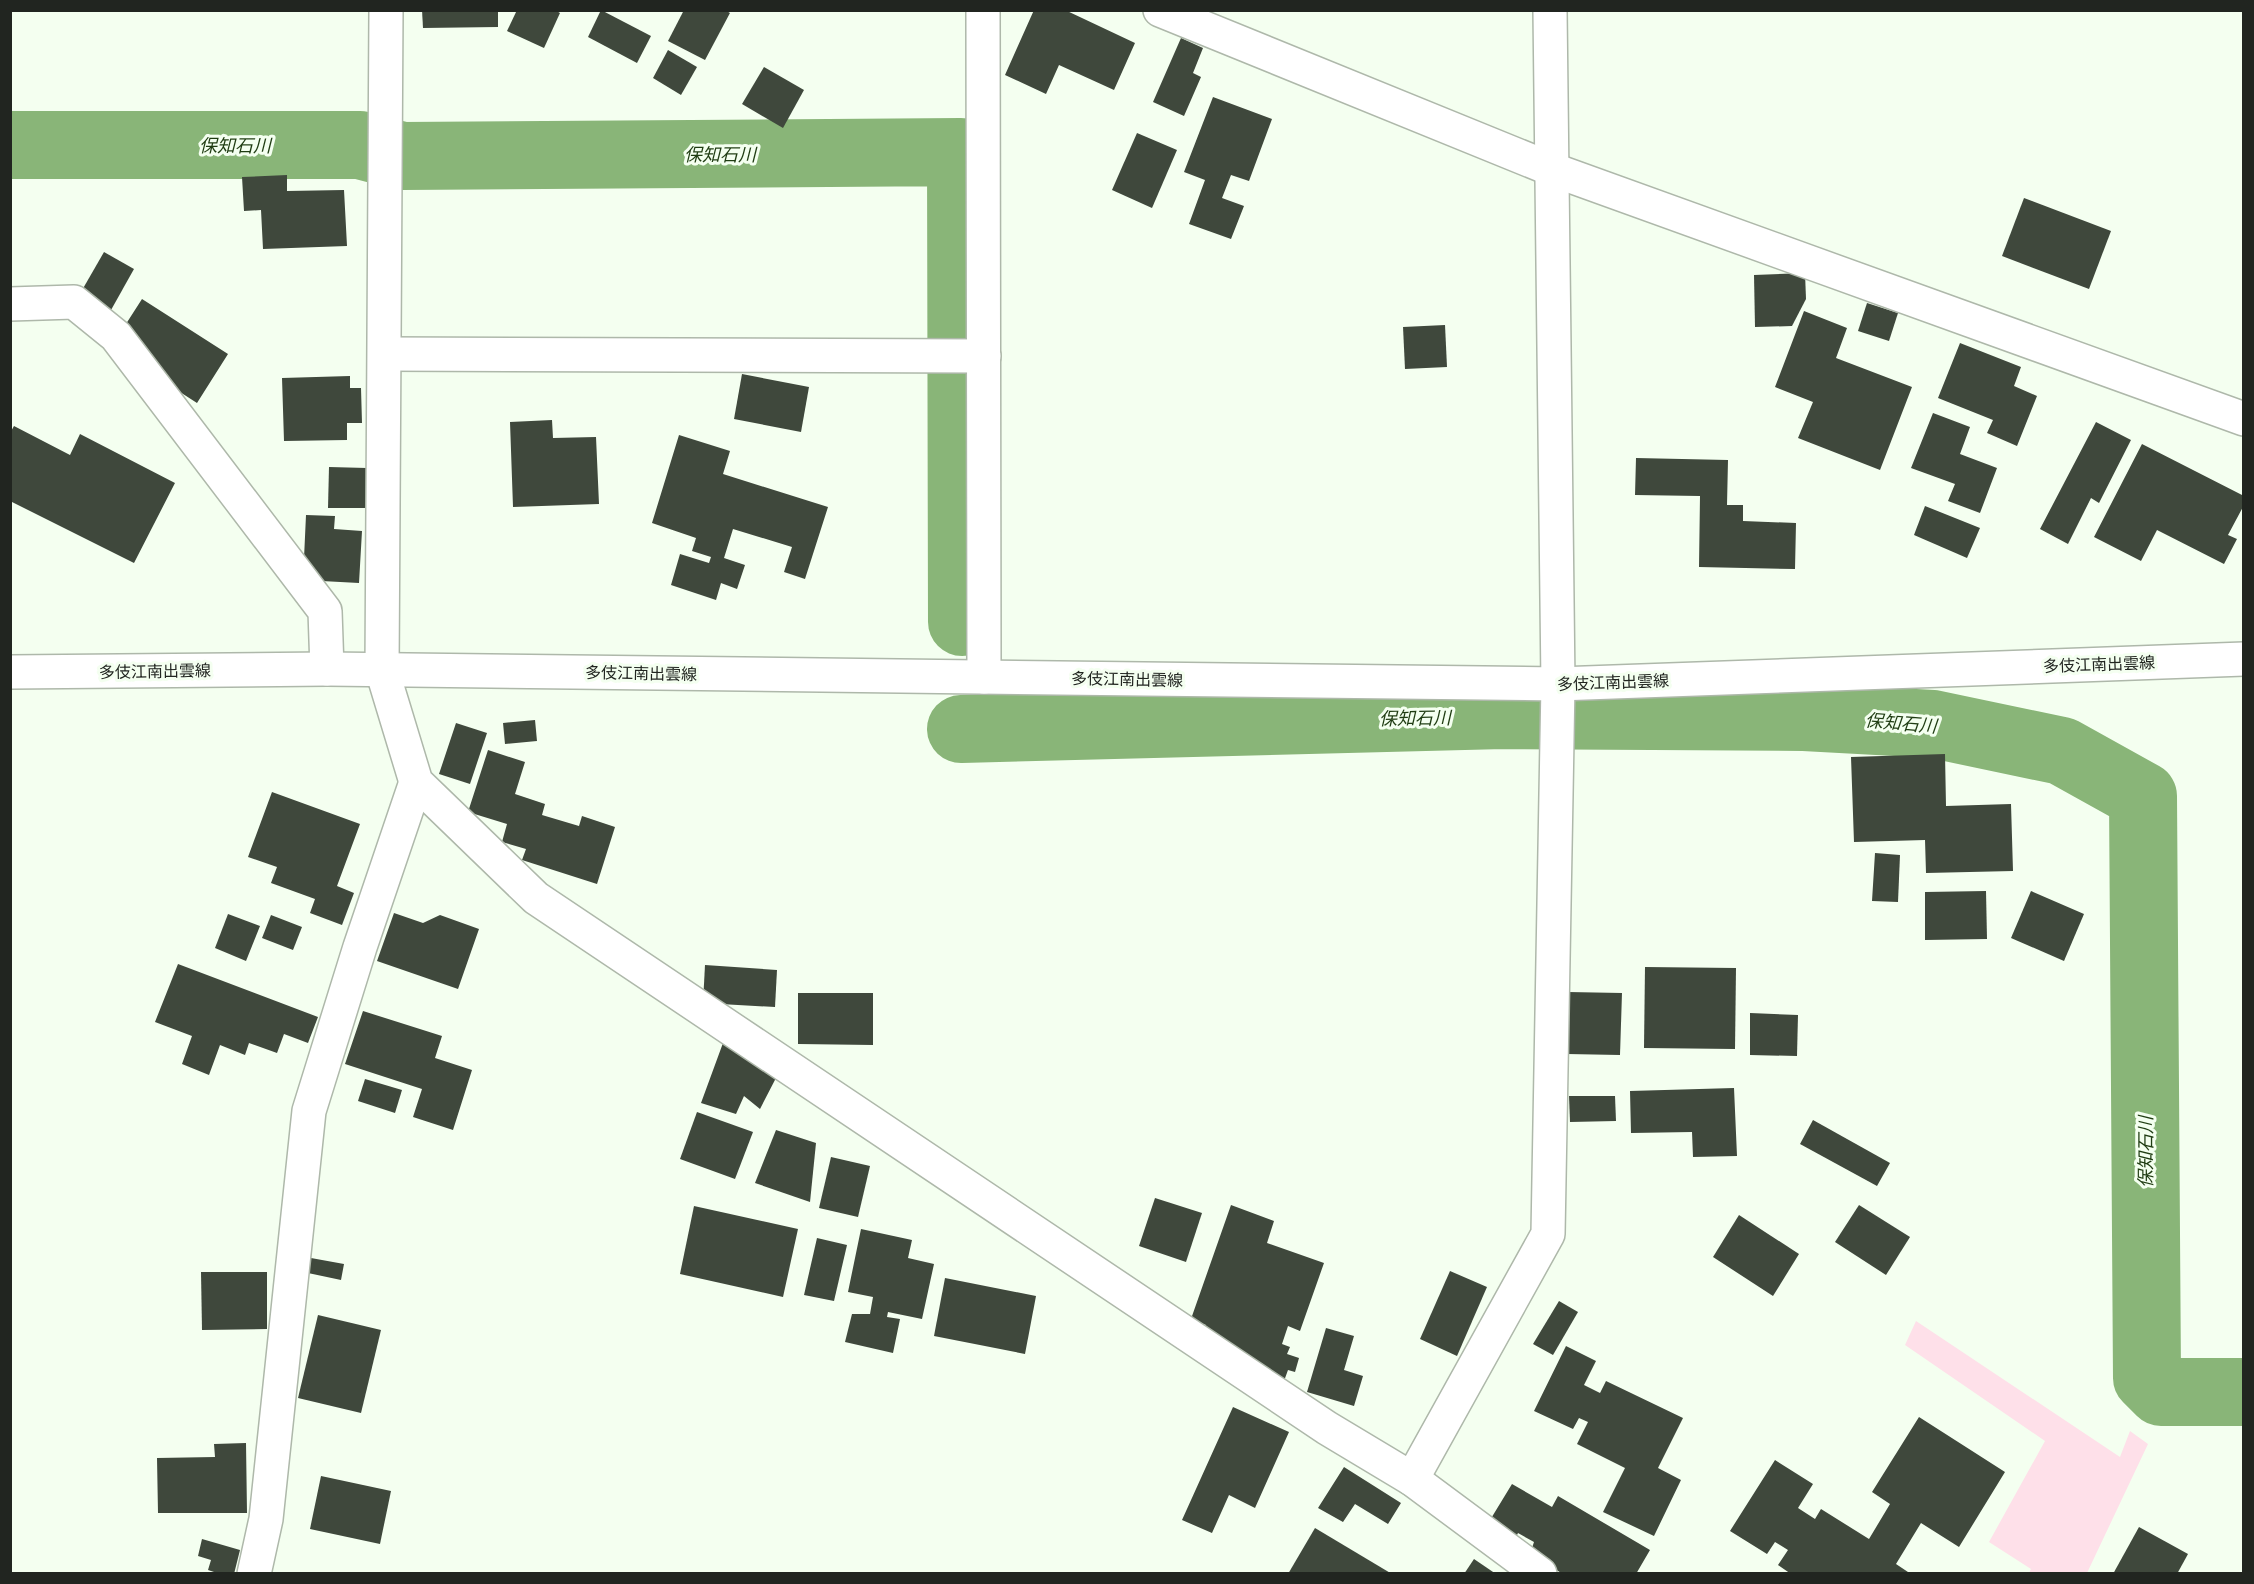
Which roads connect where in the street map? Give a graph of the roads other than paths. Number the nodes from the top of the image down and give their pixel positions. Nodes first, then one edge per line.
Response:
1 (386, 10) edge
2 (983, 10) edge
3 (1160, 10) edge
4 (1550, 10) edge
5 (1551, 170) junction
6 (10, 304) edge
7 (385, 354) junction
8 (984, 356) junction
9 (2244, 419) edge
10 (2244, 659) edge
11 (327, 669) junction
12 (382, 670) junction
13 (10, 672) edge
14 (984, 677) junction
15 (1558, 684) junction
16 (416, 782) junction
17 (1412, 1479) junction
18 (254, 1574) edge
19 (1540, 1574) edge

1 - 7 street
2 - 8 street
3 - 5 street
4 - 5 street
5 - 9 street
5 - 15 street
6 - 11 street
7 - 8 street
7 - 12 street
8 - 14 street
10 - 15 street, 多伎江南出雲線
11 - 12 street, 多伎江南出雲線
11 - 13 street, 多伎江南出雲線
12 - 14 street, 多伎江南出雲線
12 - 16 street
14 - 15 street, 多伎江南出雲線
15 - 17 street
16 - 17 street
16 - 18 street
17 - 19 street

